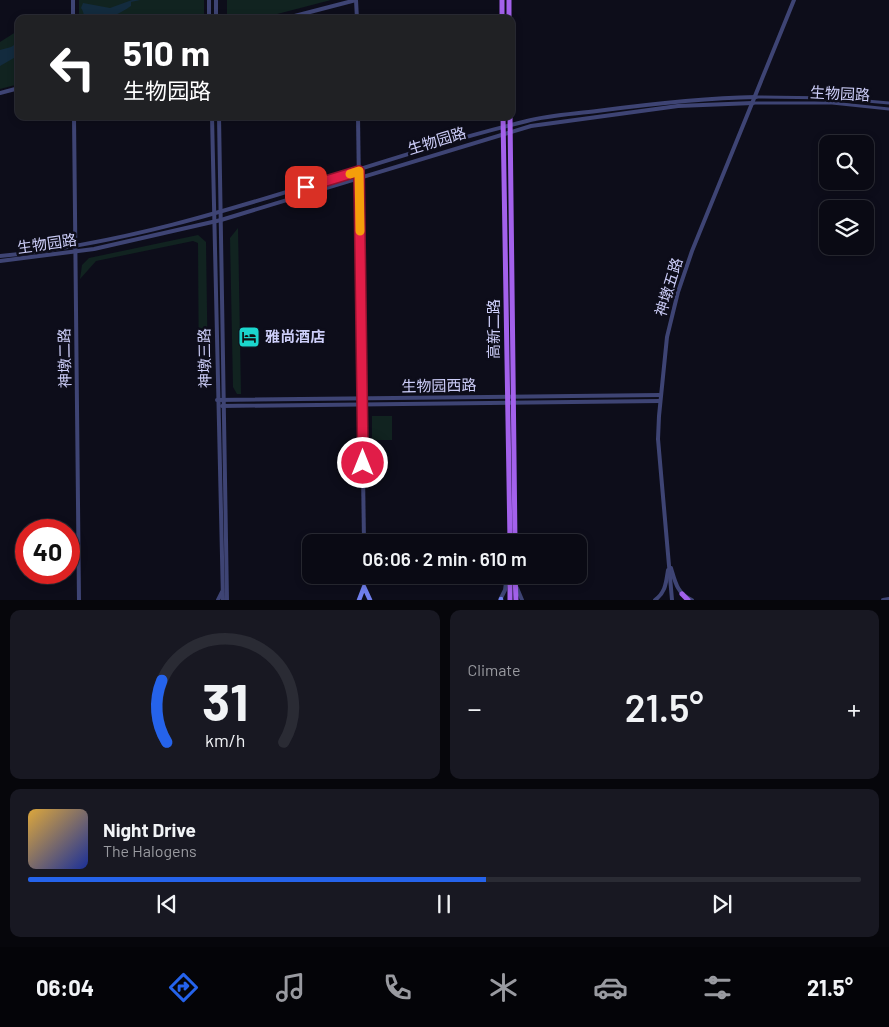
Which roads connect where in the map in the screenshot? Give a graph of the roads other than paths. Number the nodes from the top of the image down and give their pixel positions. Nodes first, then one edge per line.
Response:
1 (72, 0) edge
2 (209, 0) edge
3 (216, 0) edge
4 (356, 0) edge
5 (502, 0) edge
6 (509, 0) edge
7 (794, 0) edge
8 (73, 15) edge
9 (209, 15) edge
10 (216, 15) edge
11 (298, 15) edge
12 (357, 15) edge
13 (502, 15) edge
14 (509, 15) edge
15 (15, 89) edge
16 (0, 93) edge
17 (756, 97) junction
18 (753, 103) junction
19 (889, 103) edge
20 (889, 109) edge
21 (74, 120) edge
22 (212, 120) edge
23 (219, 120) edge
24 (358, 120) edge
25 (503, 120) edge
26 (510, 120) edge
27 (510, 128) junction
28 (503, 130) junction
29 (359, 171) junction
30 (359, 177) junction
31 (221, 213) junction
32 (214, 215) junction
33 (221, 220) junction
34 (214, 221) junction
35 (76, 246) junction
36 (76, 252) junction
37 (0, 256) edge
38 (0, 262) edge
39 (660, 394) junction
40 (362, 398) junction
41 (510, 399) junction
42 (217, 400) junction
43 (224, 400) junction
44 (660, 401) junction
45 (362, 404) junction
46 (217, 406) junction
47 (224, 406) junction
48 (364, 534) edge
49 (510, 534) edge
50 (515, 534) edge
51 (669, 560) junction
52 (507, 584) edge
53 (509, 584) edge
54 (516, 584) edge
55 (518, 584) edge
56 (364, 587) joint
57 (225, 592) junction
58 (682, 594) junction
59 (657, 598) edge
60 (501, 599) edge
61 (889, 599) edge
62 (79, 600) edge
63 (218, 600) edge
64 (223, 600) edge
65 (227, 600) edge
66 (231, 600) edge
67 (359, 600) edge
68 (370, 600) edge
69 (510, 600) edge
70 (516, 600) edge
71 (522, 600) edge
72 (672, 600) edge
73 (688, 600) edge
74 (692, 600) edge
75 (883, 600) edge

1 - 8 street
2 - 9 street
3 - 10 street
4 - 11 street
4 - 12 street
5 - 13 main road
6 - 14 main road
7 - 17 street, 神墩五路
15 - 16 street
17 - 18 street, 神墩五路
17 - 19 street, 生物园路
17 - 27 street, 生物园路
18 - 20 street, 生物园路
18 - 27 street, 生物园路
18 - 39 street, 神墩五路
21 - 35 street, 神墩二路
22 - 32 street, 神墩三路
23 - 31 street, 神墩三路
24 - 29 street
25 - 28 main road, 高新二路
26 - 27 main road, 高新二路
27 - 28 street, 生物园路
27 - 41 main road, 高新二路
28 - 29 street, 生物园路
28 - 30 street, 生物园路
28 - 41 main road, 高新二路
29 - 30 street
29 - 31 street, 生物园路
30 - 33 street, 生物园路
30 - 40 street
31 - 32 street, 生物园路
31 - 33 street, 神墩三路
32 - 34 street, 神墩三路
32 - 35 street, 生物园路
33 - 34 street, 生物园路
33 - 43 street, 神墩三路
34 - 36 street, 生物园路
34 - 42 street, 神墩三路
35 - 36 street, 神墩二路
35 - 37 street, 生物园路
36 - 38 street, 生物园路
36 - 62 street, 神墩二路
39 - 41 street, 生物园西路
39 - 44 street, 神墩五路
40 - 41 street, 生物园西路
40 - 43 street, 生物园西路
40 - 45 street
41 - 44 street, 生物园西路
41 - 45 street, 生物园西路
41 - 49 main road, 高新二路
41 - 50 main road, 高新二路
42 - 43 street, 生物园西路
42 - 46 street, 神墩三路
43 - 47 street, 神墩三路
44 - 51 street, 神墩五路
45 - 47 street, 生物园西路
45 - 48 street
46 - 47 street, 生物园西路
46 - 57 street, 神墩三路
47 - 57 street, 神墩三路
51 - 58 street
51 - 59 street
51 - 72 street, 神墩五路
52 - 60 street
53 - 69 main road
54 - 70 main road
55 - 71 street
56 - 67 main road
56 - 68 main road
57 - 63 street
57 - 64 street, 神墩三路
57 - 65 street, 神墩三路
57 - 66 street
58 - 73 main road
58 - 74 street
61 - 75 street

